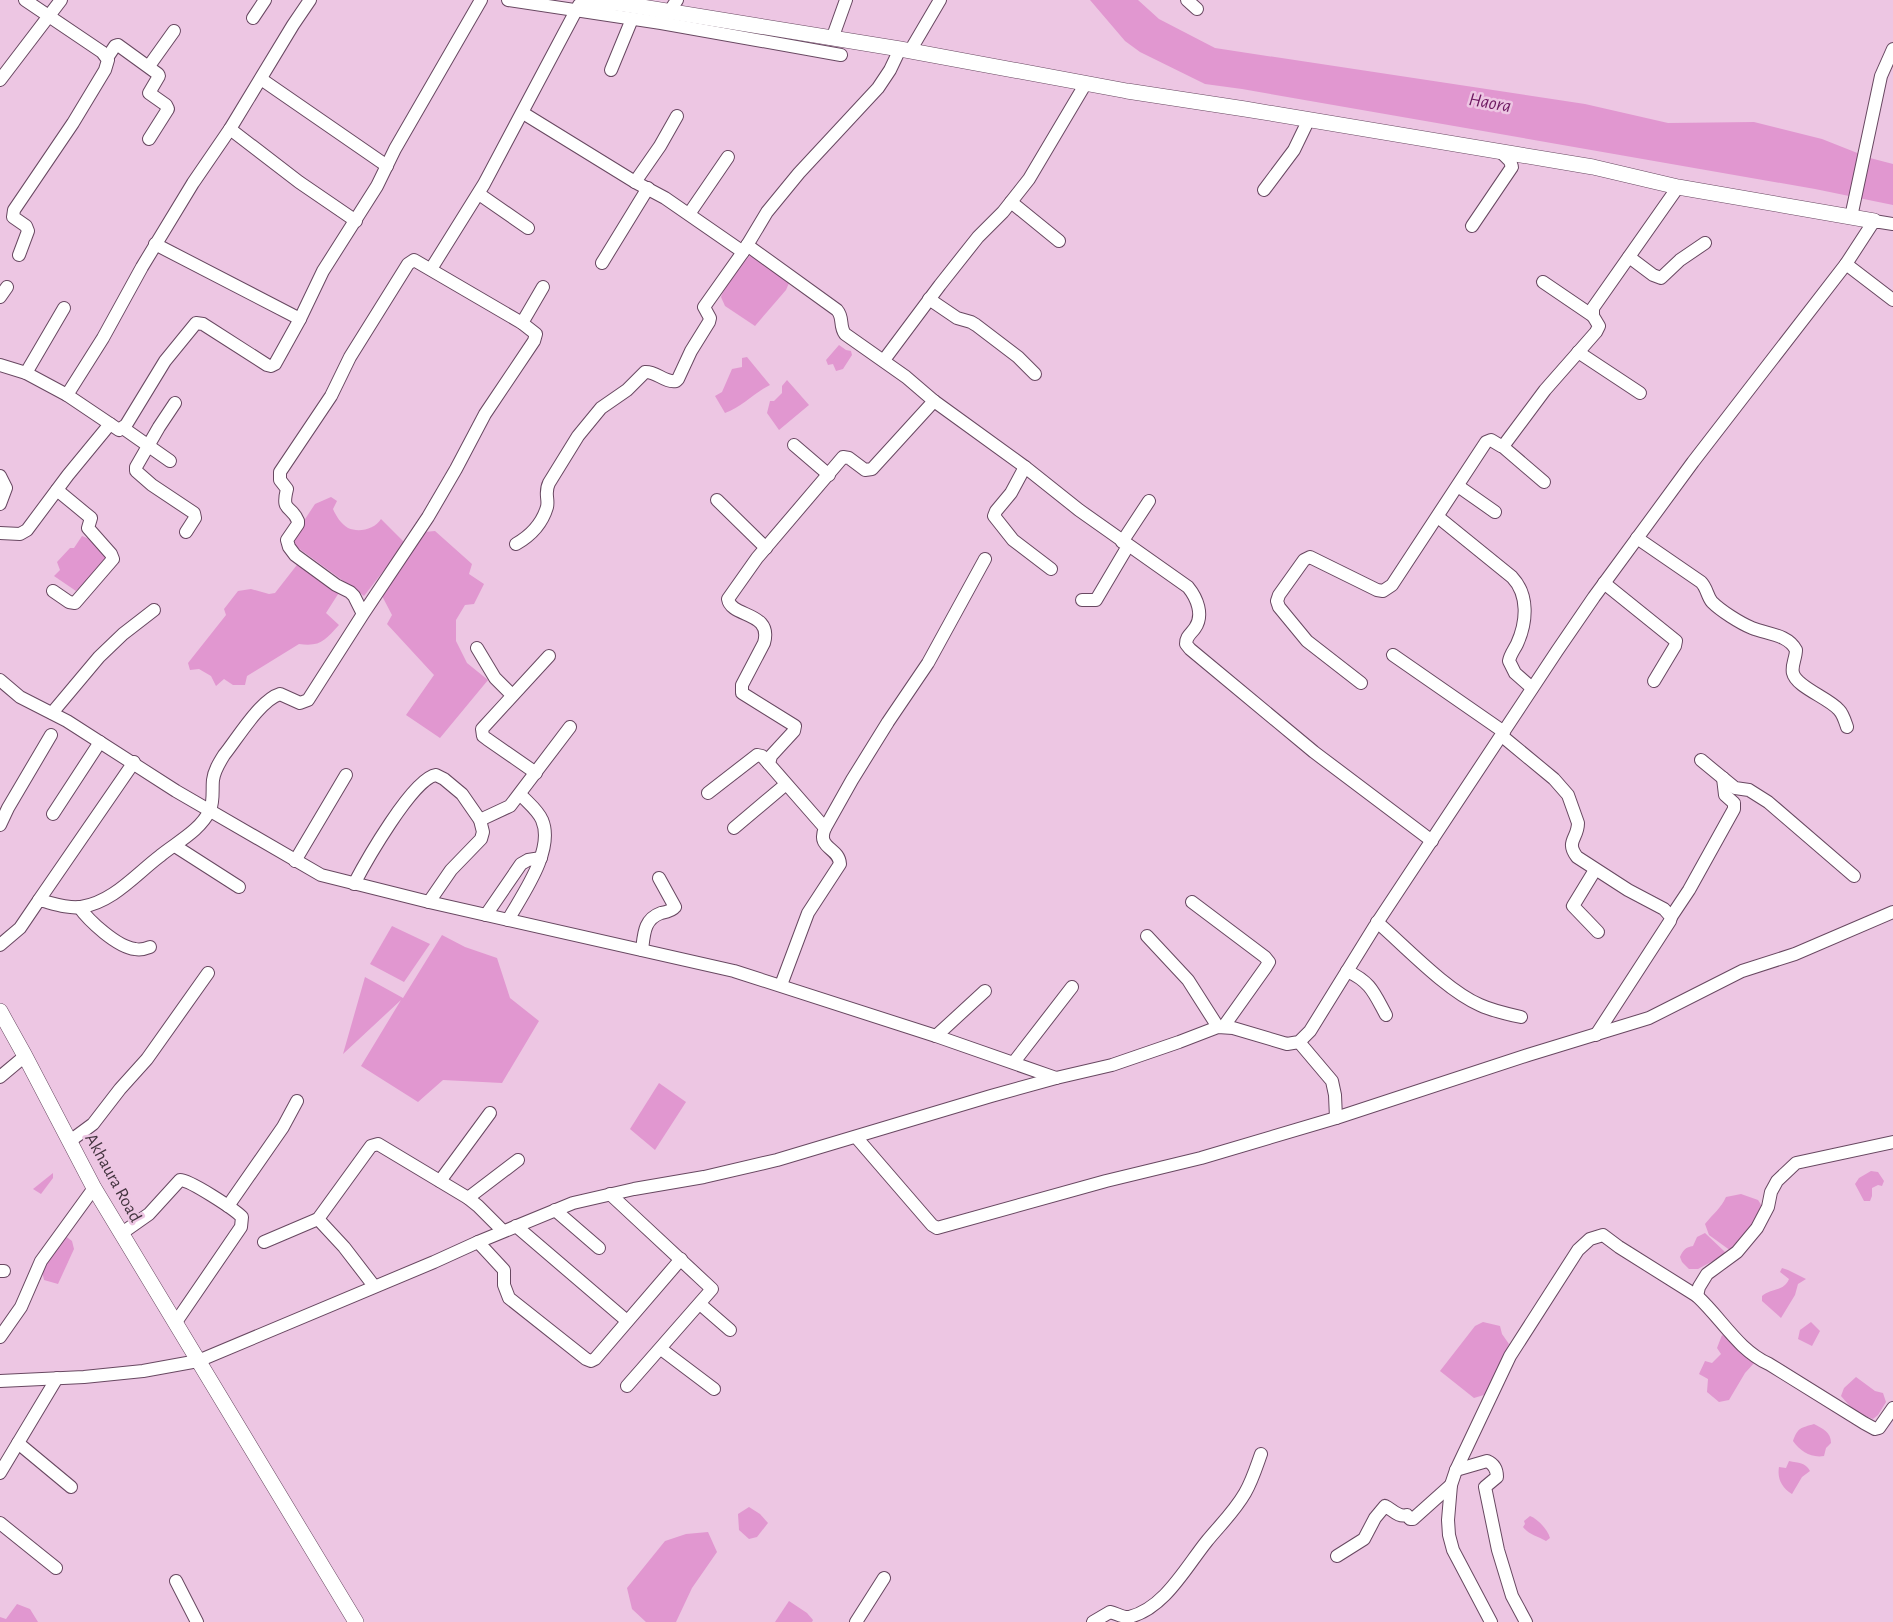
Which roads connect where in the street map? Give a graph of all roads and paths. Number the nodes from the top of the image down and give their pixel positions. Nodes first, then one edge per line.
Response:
1 (24, 0) edge
2 (61, 0) edge
3 (265, 0) edge
4 (310, 0) edge
5 (481, 0) edge
6 (508, 0) edge
7 (588, 0) edge
8 (940, 0) edge
9 (1187, 0) edge
10 (625, 2) edge
11 (841, 2) edge
12 (579, 5) edge
13 (673, 6) edge
14 (1197, 9) dead end
15 (48, 17) junction
16 (253, 18) dead end
17 (632, 19) junction
18 (174, 31) dead end
19 (832, 40) junction
20 (1893, 49) edge
21 (905, 50) junction
22 (841, 54) dead end
23 (107, 58) junction
24 (149, 66) junction
25 (610, 70) dead end
26 (261, 79) junction
27 (0, 80) edge
28 (1086, 83) junction
29 (523, 114) junction
30 (677, 116) dead end
31 (1309, 119) junction
32 (230, 129) junction
33 (149, 139) dead end
34 (1500, 151) junction
35 (728, 157) dead end
36 (386, 166) junction
37 (635, 182) junction
38 (1678, 187) junction
39 (648, 188) junction
40 (1264, 190) dead end
41 (479, 194) junction
42 (1011, 202) junction
43 (689, 214) junction
44 (1851, 217) junction
45 (356, 221) junction
46 (1874, 221) junction
47 (1893, 224) edge
48 (1472, 226) dead end
49 (528, 228) dead end
50 (1059, 241) dead end
51 (1705, 243) dead end
52 (155, 244) junction
53 (745, 249) junction
54 (19, 254) dead end
55 (1628, 257) junction
56 (602, 264) dead end
57 (1846, 264) junction
58 (431, 269) junction
59 (1542, 282) dead end
60 (543, 287) dead end
61 (929, 299) junction
62 (1893, 300) edge
63 (64, 308) dead end
64 (1593, 316) junction
65 (300, 319) junction
66 (522, 323) junction
67 (1578, 352) junction
68 (884, 360) junction
69 (0, 365) edge
70 (26, 373) junction
71 (1035, 374) dead end
72 (1640, 393) dead end
73 (67, 395) junction
74 (934, 401) junction
75 (175, 402) dead end
76 (110, 424) junction
77 (123, 428) junction
78 (794, 445) dead end
79 (149, 446) junction
80 (1502, 446) junction
81 (170, 461) dead end
82 (1025, 467) junction
83 (828, 475) junction
84 (0, 476) edge
85 (1544, 482) dead end
86 (1458, 486) junction
87 (57, 490) junction
88 (717, 500) dead end
89 (1149, 501) dead end
90 (0, 504) edge
91 (1495, 512) dead end
92 (1438, 517) junction
93 (186, 532) dead end
94 (2, 533) edge
95 (1637, 538) junction
96 (516, 544) dead end
97 (1125, 544) junction
98 (766, 548) junction
99 (985, 559) dead end
100 (1051, 569) dead end
101 (1604, 583) junction
102 (53, 591) dead end
103 (1082, 600) dead end
104 (154, 610) dead end
105 (362, 614) junction
106 (477, 648) dead end
107 (1393, 655) dead end
108 (549, 656) dead end
109 (0, 680) edge
110 (1654, 681) dead end
111 (1361, 683) dead end
112 (1532, 688) junction
113 (512, 695) junction
114 (52, 713) junction
115 (570, 727) dead end
116 (1847, 727) dead end
117 (1503, 734) junction
118 (51, 735) dead end
119 (100, 742) junction
120 (1701, 760) dead end
121 (134, 762) junction
122 (769, 764) junction
123 (536, 773) junction
124 (346, 775) dead end
125 (1723, 778) junction
126 (786, 784) junction
127 (708, 793) dead end
128 (520, 794) junction
129 (209, 811) junction
130 (53, 814) dead end
131 (480, 820) junction
132 (0, 825) edge
133 (734, 828) dead end
134 (825, 828) junction
135 (1432, 841) junction
136 (175, 846) junction
137 (541, 858) junction
138 (295, 861) junction
139 (1595, 870) junction
140 (1854, 876) dead end
141 (659, 878) dead end
142 (354, 884) junction
143 (239, 887) dead end
144 (40, 900) junction
145 (429, 902) junction
146 (1192, 902) dead end
147 (79, 907) junction
148 (1893, 912) edge
149 (486, 915) junction
150 (1671, 917) junction
151 (508, 920) junction
152 (1378, 922) junction
153 (1598, 932) dead end
154 (1147, 936) dead end
155 (0, 945) edge
156 (150, 948) dead end
157 (642, 950) junction
158 (1347, 971) junction
159 (208, 973) dead end
160 (781, 985) junction
161 (1072, 987) dead end
162 (985, 991) dead end
163 (0, 1011) edge
164 (1386, 1015) dead end
165 (1521, 1017) dead end
166 (1221, 1026) junction
167 (1596, 1035) junction
168 (936, 1036) junction
169 (1299, 1042) junction
170 (25, 1056) junction
171 (1014, 1062) junction
172 (0, 1077) edge
173 (1049, 1080) junction
174 (297, 1101) dead end
175 (490, 1113) dead end
176 (1336, 1118) junction
177 (856, 1137) junction
178 (70, 1141) junction
179 (1893, 1142) edge
180 (518, 1160) dead end
181 (440, 1181) junction
182 (94, 1188) junction
183 (610, 1194) junction
184 (468, 1198) junction
185 (228, 1206) junction
186 (555, 1210) junction
187 (318, 1219) junction
188 (516, 1226) junction
189 (503, 1232) junction
190 (122, 1233) junction
191 (264, 1242) dead end
192 (478, 1242) junction
193 (599, 1248) dead end
194 (680, 1259) junction
195 (374, 1286) junction
196 (1697, 1296) junction
197 (700, 1304) junction
198 (627, 1321) junction
199 (176, 1322) junction
200 (730, 1330) dead end
201 (0, 1337) edge
202 (661, 1349) junction
203 (198, 1362) junction
204 (57, 1378) junction
205 (0, 1380) edge
206 (627, 1386) dead end
207 (714, 1389) dead end
208 (1893, 1408) edge
209 (18, 1443) junction
210 (1261, 1454) dead end
211 (1456, 1470) junction
212 (0, 1473) edge
213 (1451, 1485) junction
214 (71, 1487) dead end
215 (0, 1523) edge
216 (1337, 1556) dead end
217 (56, 1568) dead end
218 (884, 1578) dead end
219 (176, 1581) dead end
220 (197, 1622) edge
221 (356, 1622) edge
222 (856, 1622) edge
223 (1093, 1622) edge
224 (1491, 1622) edge
225 (1526, 1622) edge

1 - 15 street
2 - 15 street
3 - 16 street
4 - 26 street
5 - 36 street
6 - 12 street
7 - 10 main road
8 - 21 street
9 - 14 street
10 - 13 main road
11 - 19 street
12 - 17 street
12 - 29 street
13 - 19 main road
15 - 23 street
15 - 27 street
17 - 22 street
17 - 25 street
18 - 24 street
19 - 21 main road
20 - 44 street
21 - 28 main road
21 - 53 street
23 - 24 street
23 - 54 street
24 - 33 street
26 - 32 street
26 - 36 street
28 - 31 main road
28 - 42 street
29 - 37 street
29 - 41 street
30 - 37 street
31 - 34 main road
31 - 40 street
32 - 45 street
32 - 52 street
34 - 38 main road
34 - 48 street
35 - 43 street
36 - 45 street
37 - 39 street
38 - 44 main road
38 - 55 street
39 - 43 street
39 - 56 street
41 - 49 street
41 - 58 street
42 - 50 street
42 - 61 street
43 - 53 street
44 - 46 main road
45 - 65 street
46 - 47 street
46 - 57 street
51 - 55 street
52 - 65 street
52 - 73 street
53 - 68 street
53 - 96 street
55 - 64 street
57 - 62 street
57 - 95 street
58 - 66 street
58 - 105 street
59 - 64 street
60 - 66 street
61 - 68 street
61 - 71 street
63 - 70 street
64 - 67 street
65 - 77 street
66 - 105 street
67 - 72 street
67 - 80 street
68 - 74 street
69 - 70 street
70 - 73 street
73 - 76 street
74 - 82 street
74 - 83 street
75 - 79 street
76 - 77 street
76 - 87 street
77 - 79 street
78 - 83 street
79 - 81 street
79 - 93 street
80 - 85 street
80 - 86 street
82 - 97 street
82 - 100 street
83 - 98 street
84 - 90 street
86 - 91 street
86 - 92 street
87 - 94 street
87 - 102 street
88 - 98 street
89 - 97 street
92 - 111 street
92 - 112 street
95 - 101 street
95 - 116 street
97 - 103 street
97 - 135 street
98 - 122 street
99 - 134 street
101 - 110 street
101 - 112 street
104 - 114 street
105 - 129 street
106 - 113 street
107 - 117 street
108 - 113 street
109 - 114 street
112 - 117 street
113 - 123 street
114 - 119 street
115 - 123 street
117 - 135 street
117 - 139 street
118 - 132 street
119 - 121 street
119 - 130 street
120 - 125 street
121 - 129 street
121 - 144 street
122 - 126 street
122 - 127 street
123 - 128 street
124 - 138 street
125 - 140 street
125 - 150 street
126 - 133 street
126 - 134 street
128 - 131 street
128 - 137 street
129 - 136 street
129 - 138 street
131 - 142 street
131 - 145 street
134 - 160 street
135 - 152 street
136 - 143 street
136 - 147 street
137 - 149 street
137 - 151 street
138 - 142 street
139 - 150 street
139 - 153 street
141 - 157 street
142 - 145 street
144 - 147 street
144 - 155 street
145 - 149 street
146 - 166 street
147 - 156 street
148 - 167 street
149 - 151 street
150 - 167 street
151 - 157 street
152 - 158 street
152 - 165 street
154 - 166 street
157 - 160 street
158 - 164 street
158 - 169 street
159 - 178 street
160 - 168 street
161 - 171 street
162 - 168 street
163 - 170 main road, Akhaura Road
166 - 169 street
166 - 173 street
167 - 176 street
168 - 171 street
169 - 176 street
170 - 172 street
170 - 178 main road, Akhaura Road
171 - 173 street
173 - 177 street
174 - 185 street
175 - 181 street
176 - 177 street
177 - 183 street
178 - 182 main road, Akhaura Road
179 - 196 street
180 - 184 street
181 - 184 street
181 - 187 street
182 - 190 main road, Akhaura Road
182 - 201 street
183 - 186 street
183 - 194 street
184 - 189 street
185 - 190 street
185 - 199 street
186 - 188 street
186 - 193 street
187 - 191 street
187 - 195 street
188 - 189 street
188 - 198 street
189 - 192 street
190 - 199 main road, Akhaura Road
192 - 195 street
192 - 198 street
194 - 197 street
194 - 198 street
195 - 203 street
196 - 208 street
196 - 211 street
197 - 200 street
197 - 202 street
199 - 203 main road, Akhaura Road
202 - 206 street
202 - 207 street
203 - 204 street
203 - 221 main road, Akhaura Road
204 - 205 street
204 - 209 street
209 - 212 street
209 - 214 street
210 - 223 street
211 - 213 street
211 - 225 street
213 - 216 street
213 - 224 street
215 - 217 street
218 - 222 street
219 - 220 street

